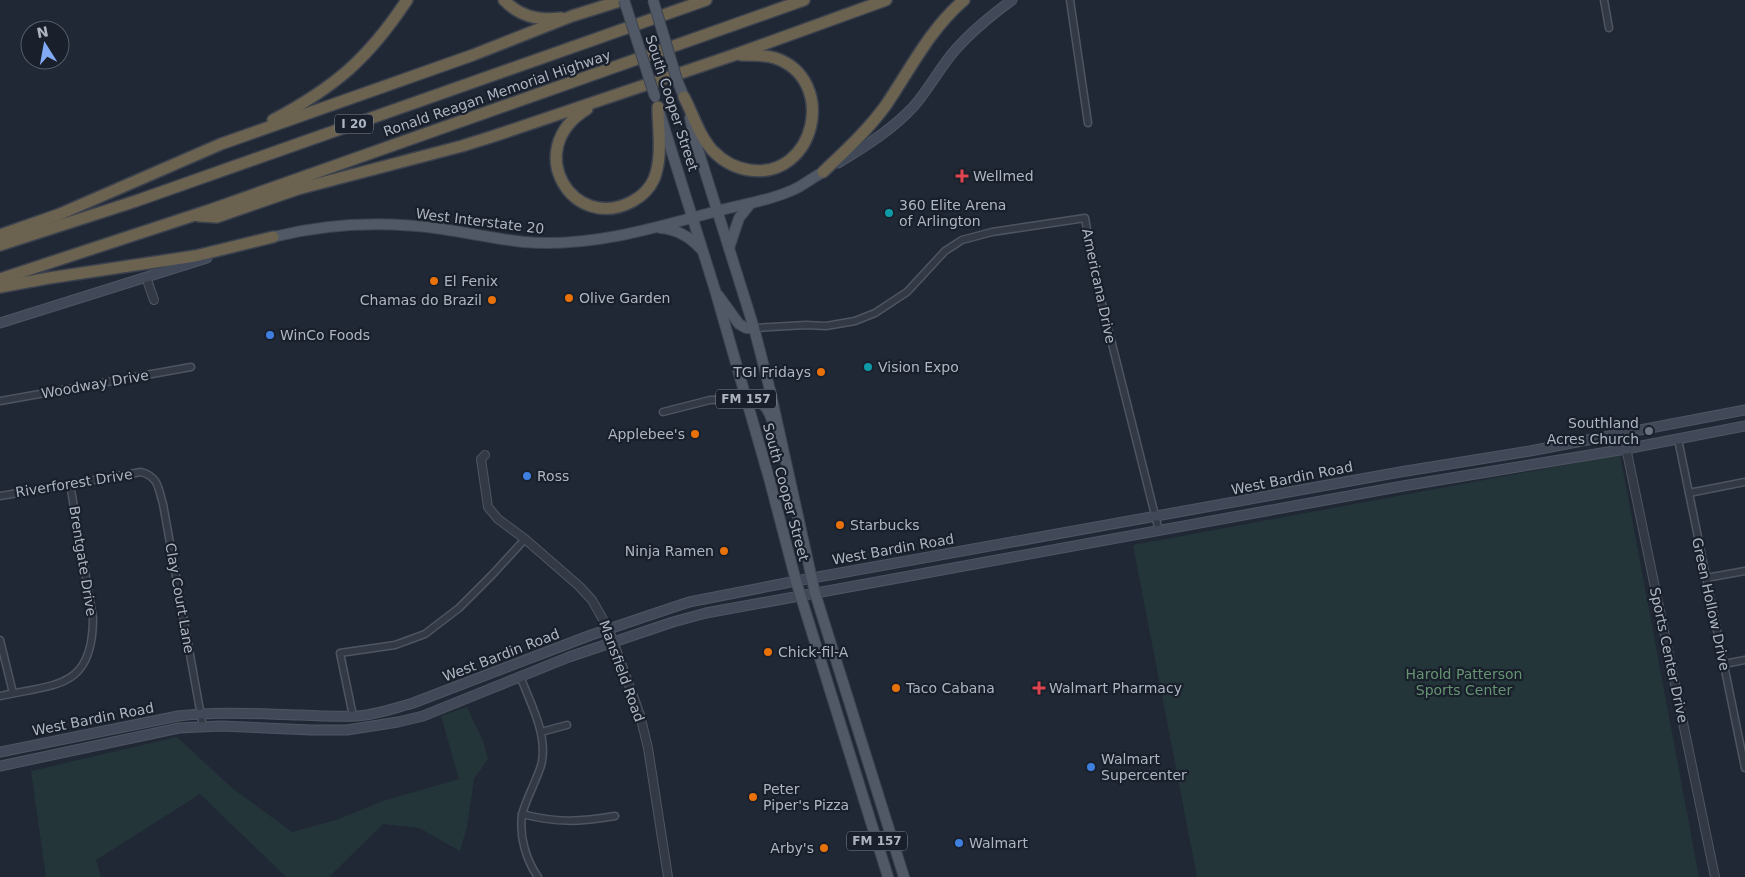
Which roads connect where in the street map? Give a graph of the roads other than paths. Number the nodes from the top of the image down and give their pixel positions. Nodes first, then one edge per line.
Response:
1 (407, 0) edge
2 (504, 0) edge
3 (623, 0) edge
4 (653, 0) edge
5 (706, 0) edge
6 (804, 0) edge
7 (886, 0) edge
8 (964, 0) edge
9 (1012, 0) edge
10 (1070, 0) edge
11 (1604, 0) edge
12 (572, 16) junction
13 (1609, 28) dead end
14 (734, 55) junction
15 (622, 92) junction
16 (684, 97) junction
17 (657, 102) junction
18 (1088, 123) dead end
19 (221, 144) junction
20 (823, 172) junction
21 (754, 202) junction
22 (717, 211) junction
23 (192, 216) junction
24 (693, 218) junction
25 (652, 228) junction
26 (0, 235) edge
27 (273, 237) junction
28 (0, 245) edge
29 (729, 248) junction
30 (703, 252) junction
31 (146, 277) junction
32 (0, 280) edge
33 (0, 287) edge
34 (715, 290) junction
35 (154, 300) dead end
36 (0, 323) edge
37 (754, 328) junction
38 (191, 367) dead end
39 (746, 399) junction
40 (0, 401) edge
41 (1745, 410) edge
42 (663, 412) dead end
43 (1745, 426) edge
44 (1623, 433) junction
45 (1678, 439) junction
46 (1626, 449) junction
47 (784, 452) junction
48 (484, 455) dead end
49 (1400, 472) junction
50 (147, 474) joint
51 (1745, 482) edge
52 (70, 484) junction
53 (1403, 486) junction
54 (1689, 493) junction
55 (0, 496) edge
56 (1156, 517) junction
57 (1159, 531) junction
58 (525, 540) junction
59 (989, 546) junction
60 (992, 560) junction
61 (1745, 570) edge
62 (811, 578) junction
63 (1706, 578) junction
64 (796, 580) junction
65 (815, 594) junction
66 (801, 596) junction
67 (609, 630) junction
68 (0, 640) edge
69 (614, 641) junction
70 (1745, 660) edge
71 (1724, 664) junction
72 (520, 676) junction
73 (13, 693) junction
74 (0, 696) edge
75 (200, 713) junction
76 (353, 716) junction
77 (567, 725) dead end
78 (203, 727) junction
79 (541, 732) junction
80 (1743, 750) edge
81 (0, 752) edge
82 (2, 765) edge
83 (1745, 768) edge
84 (522, 814) junction
85 (615, 816) dead end
86 (538, 877) edge
87 (668, 877) edge
88 (888, 877) edge
89 (904, 877) edge
90 (1715, 877) edge

1 - 19 highway
2 - 12 highway
3 - 12 highway
3 - 17 main road, South Cooper Street / FM 157, bridge
4 - 16 main road, South Cooper Street / FM 157, bridge
5 - 28 highway, Ronald Reagan Memorial Highway / I 20
6 - 23 highway, Ronald Reagan Memorial Highway / I 20
7 - 14 highway
8 - 20 highway
9 - 20 main road, West Interstate 20
10 - 18 street
11 - 13 street
12 - 19 highway
14 - 15 highway
14 - 16 highway
15 - 17 highway
15 - 23 highway
16 - 22 main road, South Cooper Street / FM 157
17 - 24 main road, South Cooper Street / FM 157
19 - 26 highway
20 - 21 main road, West Interstate 20
21 - 22 main road, West Interstate 20
21 - 29 main road
22 - 24 main road, West Interstate 20
22 - 29 main road, South Cooper Street / FM 157
23 - 32 highway, Ronald Reagan Memorial Highway / I 20
24 - 25 main road, West Interstate 20
24 - 30 main road, South Cooper Street / FM 157
25 - 27 main road, West Interstate 20
25 - 30 main road
27 - 31 main road, West Interstate 20
27 - 33 highway
29 - 37 main road, South Cooper Street / FM 157
30 - 34 main road, South Cooper Street / FM 157
31 - 35 street
31 - 36 main road, West Interstate 20
34 - 37 main road
34 - 39 main road, South Cooper Street / FM 157
37 - 47 main road, South Cooper Street / FM 157
37 - 56 street, Americana Drive
38 - 40 street, Woodway Drive
39 - 42 street
39 - 47 main road
39 - 64 main road, South Cooper Street / FM 157
41 - 44 main road, West Bardin Road
43 - 45 main road, West Bardin Road
44 - 46 street, Sports Center Drive
44 - 49 main road, West Bardin Road
45 - 46 main road, West Bardin Road
45 - 54 street, Green Hollow Drive
46 - 53 main road, West Bardin Road
46 - 90 street, Sports Center Drive
47 - 62 main road, South Cooper Street / FM 157
48 - 58 street, Mansfield Road
49 - 53 main road
49 - 56 main road, West Bardin Road
50 - 52 street, Riverforest Drive
50 - 75 street, Clay Court Lane
51 - 54 street
52 - 55 street, Riverforest Drive
52 - 73 street, Brentgate Drive
53 - 57 main road, West Bardin Road
54 - 63 street, Green Hollow Drive
56 - 57 street, Americana Drive
56 - 59 main road, West Bardin Road
57 - 60 main road, West Bardin Road
58 - 67 street, Mansfield Road
58 - 76 street
59 - 60 main road
59 - 62 main road, West Bardin Road
60 - 65 main road, West Bardin Road
61 - 63 street
62 - 64 main road, West Bardin Road
62 - 65 main road, South Cooper Street / FM 157
63 - 71 street, Green Hollow Drive
64 - 66 main road, South Cooper Street / FM 157
64 - 67 main road, West Bardin Road
65 - 66 main road, West Bardin Road
65 - 89 main road, South Cooper Street / FM 157
66 - 69 main road, West Bardin Road
66 - 88 main road, South Cooper Street / FM 157
67 - 69 street, Mansfield Road
67 - 76 main road, West Bardin Road
68 - 73 street
69 - 72 main road, West Bardin Road
69 - 87 street, Mansfield Road
70 - 71 street
71 - 80 street, Green Hollow Drive
72 - 78 main road, West Bardin Road
72 - 79 street
73 - 74 street, Brentgate Drive
75 - 76 main road, West Bardin Road
75 - 78 street, Clay Court Lane
75 - 81 main road, West Bardin Road
77 - 79 street
78 - 82 main road, West Bardin Road
79 - 84 street
80 - 83 street, Green Hollow Drive
81 - 82 main road
84 - 85 street
84 - 86 street

